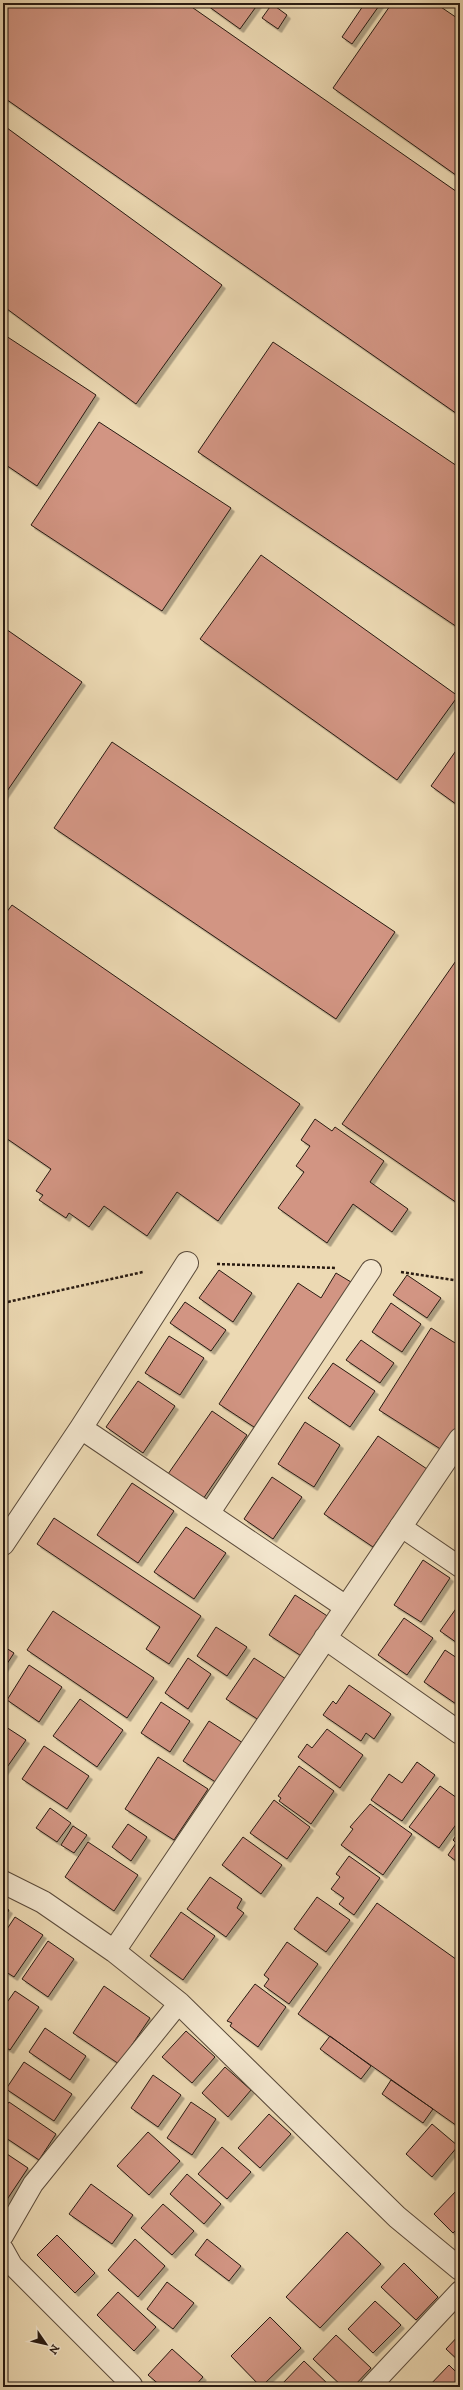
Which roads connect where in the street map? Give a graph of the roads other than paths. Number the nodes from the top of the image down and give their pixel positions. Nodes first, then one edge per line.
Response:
1 (187, 1263) road end
2 (370, 1270) road end
3 (81, 1428) junction
4 (460, 1439) edge
5 (209, 1514) junction
6 (400, 1526) junction
7 (3, 1544) edge
8 (460, 1566) edge
9 (346, 1607) junction
10 (325, 1638) junction
11 (460, 1733) edge
12 (3, 1882) edge
13 (114, 1951) junction
14 (179, 2003) junction
15 (3, 2236) edge
16 (3, 2249) edge
17 (460, 2269) edge
18 (460, 2291) edge
19 (132, 2384) dead end
20 (370, 2387) edge

1 - 3 street
2 - 5 lane
3 - 5 street
3 - 7 street
4 - 6 street
5 - 9 street
6 - 8 lane
6 - 9 street
9 - 10 street
10 - 11 street
10 - 13 street
12 - 13 street
13 - 14 street
14 - 15 lane
14 - 17 street
16 - 19 lane
18 - 20 lane

